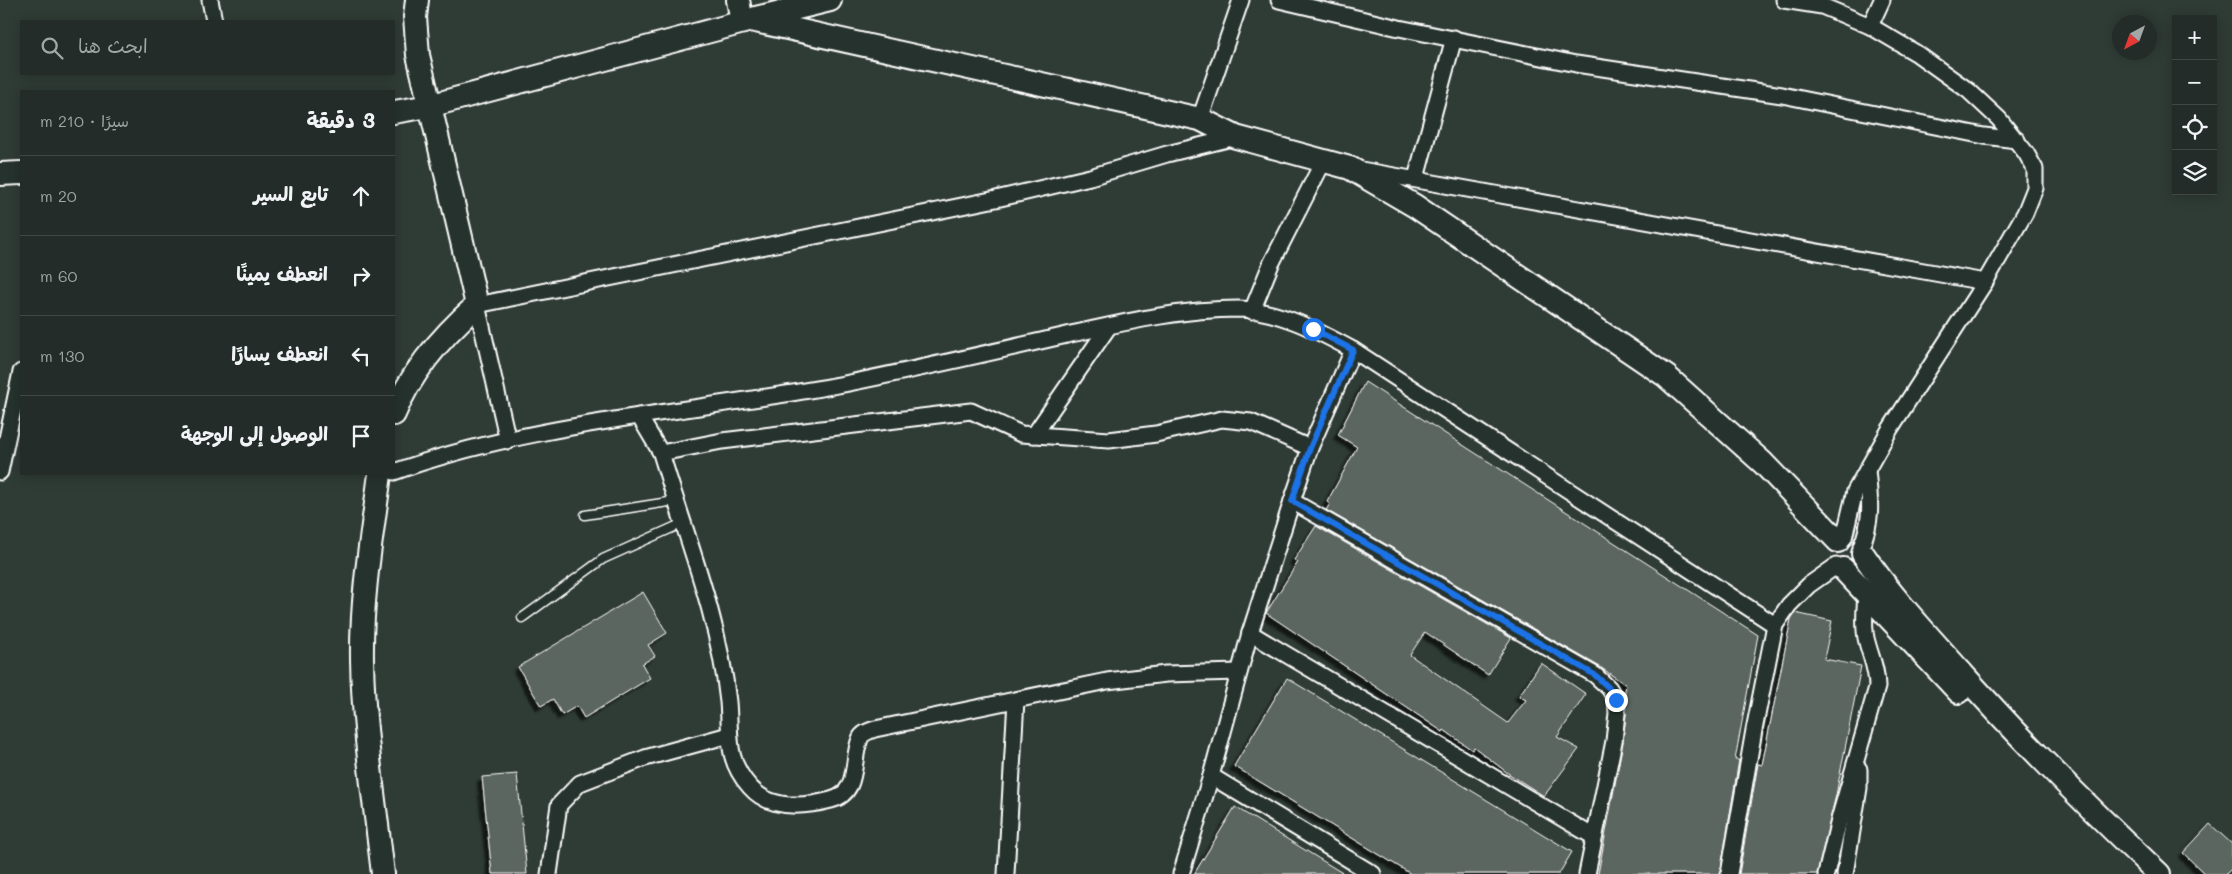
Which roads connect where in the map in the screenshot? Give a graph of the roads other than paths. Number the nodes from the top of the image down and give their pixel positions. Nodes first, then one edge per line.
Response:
1 (210, 0) edge
2 (417, 0) edge
3 (738, 0) edge
4 (830, 0) edge
5 (1241, 0) edge
6 (1279, 0) edge
7 (1784, 0) edge
8 (1882, 0) edge
9 (214, 20) edge
10 (746, 21) junction
11 (1870, 26) junction
12 (1454, 38) junction
13 (429, 106) junction
14 (395, 112) edge
15 (1200, 119) junction
16 (1236, 137) junction
17 (2017, 140) junction
18 (1323, 162) junction
19 (1350, 168) junction
20 (20, 173) edge
21 (0, 174) edge
22 (1416, 178) junction
23 (1984, 282) junction
24 (477, 305) junction
25 (1252, 311) junction
26 (1109, 326) junction
27 (1353, 350) junction
28 (20, 377) edge
29 (395, 411) edge
30 (639, 416) junction
31 (1034, 435) junction
32 (508, 441) junction
33 (1310, 448) junction
34 (661, 453) junction
35 (1867, 470) junction
36 (395, 471) edge
37 (0, 472) edge
38 (386, 475) edge
39 (675, 501) junction
40 (1292, 501) junction
41 (585, 515) dead end
42 (681, 524) junction
43 (1852, 545) junction
44 (1840, 567) junction
45 (1866, 594) junction
46 (522, 618) dead end
47 (1775, 625) junction
48 (1250, 632) junction
49 (1239, 672) junction
50 (1016, 700) junction
51 (729, 735) junction
52 (1859, 752) junction
53 (1211, 776) junction
54 (1594, 837) junction
55 (383, 874) edge
56 (549, 874) edge
57 (1006, 874) edge
58 (1181, 874) edge
59 (1373, 874) edge
60 (1587, 874) edge
61 (1729, 874) edge
62 (1826, 874) edge
63 (1845, 874) edge
64 (2138, 874) edge
65 (2159, 874) edge

1 - 9 street
2 - 13 main road
3 - 10 main road
4 - 10 main road
5 - 15 street
6 - 12 street
7 - 11 street
8 - 11 street
10 - 13 main road
10 - 15 main road
11 - 17 street
12 - 17 street
12 - 22 street
13 - 14 main road
13 - 24 main road
15 - 16 main road
16 - 18 main road
16 - 24 street
17 - 23 street
18 - 19 main road
18 - 25 street
19 - 22 street
19 - 43 main road
20 - 21 main road
22 - 23 street
23 - 35 street
24 - 29 main road
24 - 32 street
25 - 26 street
25 - 27 street
26 - 30 street
26 - 31 street
27 - 33 street
27 - 47 street
28 - 37 street
30 - 32 street
30 - 34 street
31 - 33 street
31 - 34 street
32 - 36 street
33 - 40 street
34 - 39 street
35 - 43 street
35 - 43 street
38 - 55 main road
39 - 41 lane
39 - 42 street
40 - 48 street
40 - 54 street
42 - 46 lane
42 - 51 street
43 - 44 main road
43 - 65 main road
44 - 45 main road
44 - 47 street
45 - 52 street
45 - 64 main road
47 - 61 street
48 - 49 street
48 - 54 street
49 - 50 street
49 - 53 street
50 - 51 street
50 - 57 street
51 - 56 street
52 - 62 street
52 - 63 street
53 - 58 street
53 - 59 street
54 - 60 street

